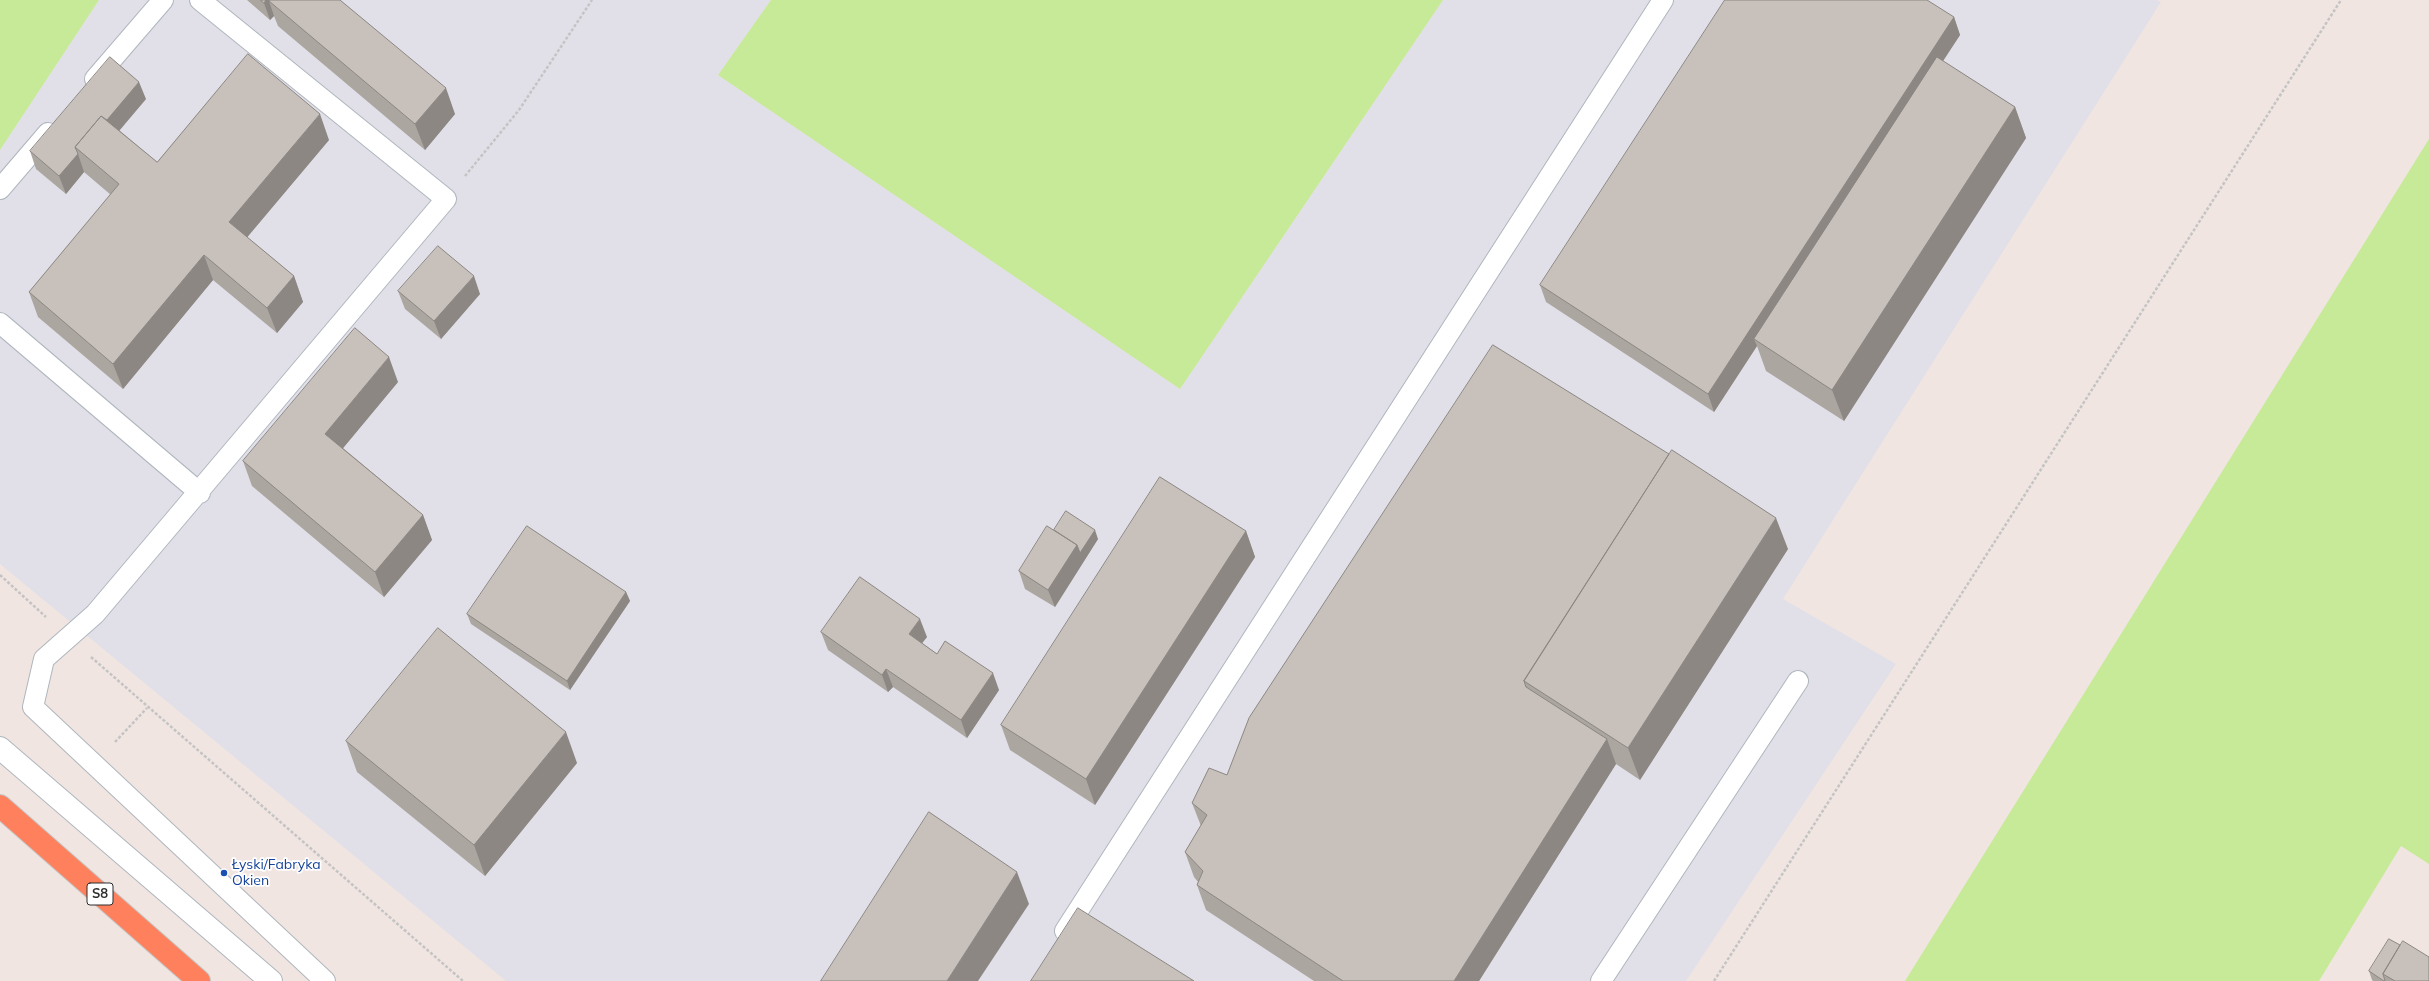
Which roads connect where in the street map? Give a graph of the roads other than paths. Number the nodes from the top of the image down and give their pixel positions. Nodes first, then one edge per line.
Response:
1 (163, 0) edge
2 (200, 0) edge
3 (1663, 0) edge
4 (82, 95) edge
5 (61, 118) edge
6 (0, 189) edge
7 (0, 323) edge
8 (200, 493) junction
9 (1798, 681) dead end
10 (0, 748) edge
11 (0, 806) edge
12 (1054, 948) edge
13 (199, 981) edge
14 (271, 981) edge
15 (325, 981) edge
16 (1601, 981) edge

1 - 4 lane
2 - 8 lane
3 - 12 lane
5 - 6 lane
7 - 8 lane
8 - 15 lane
9 - 16 lane
10 - 14 street
11 - 13 highway, S8

